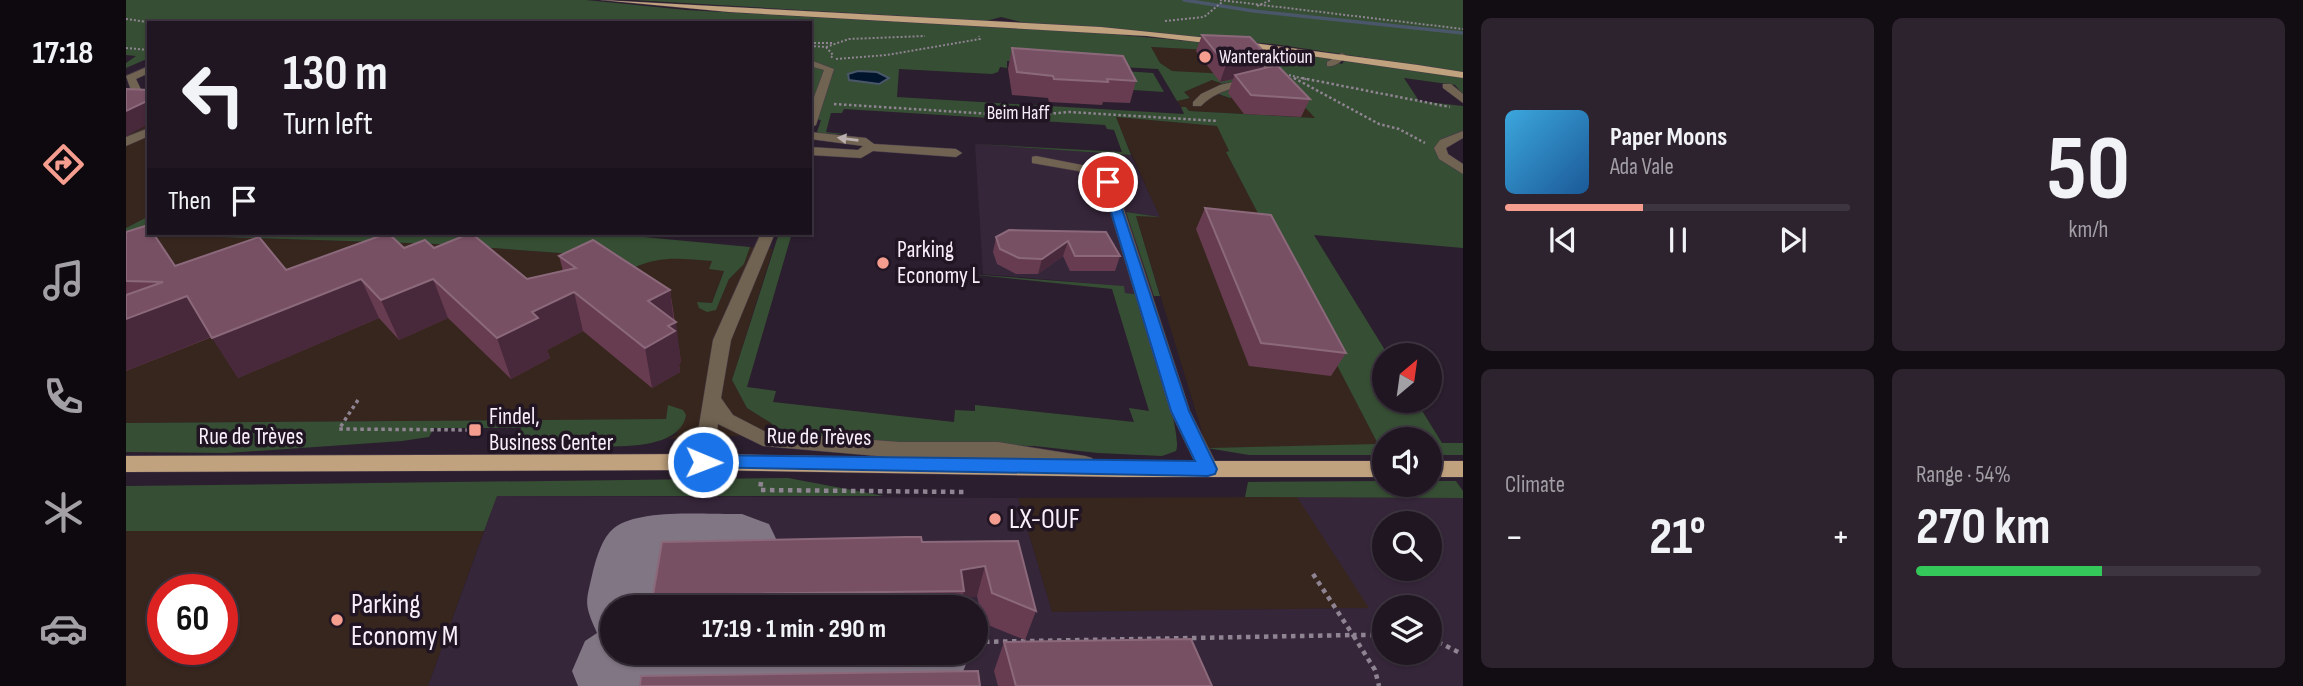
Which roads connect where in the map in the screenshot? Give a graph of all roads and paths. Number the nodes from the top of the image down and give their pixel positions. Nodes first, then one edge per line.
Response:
1 (606, 0) edge
2 (1220, 0) edge
3 (1271, 0) edge
4 (1256, 6) junction
5 (126, 19) edge
6 (147, 22) edge
7 (1463, 29) edge
8 (981, 31) dead end
9 (924, 36) dead end
10 (812, 44) edge
11 (1248, 44) junction
12 (126, 48) edge
13 (147, 50) edge
14 (1342, 56) junction
15 (831, 59) dead end
16 (1330, 64) dead end
17 (812, 65) edge
18 (147, 70) edge
19 (1463, 75) edge
20 (1447, 86) dead end
21 (1463, 100) edge
22 (126, 101) edge
23 (818, 103) junction
24 (1197, 104) dead end
25 (1451, 107) dead end
26 (812, 120) edge
27 (1218, 121) dead end
28 (147, 132) edge
29 (1463, 134) edge
30 (812, 135) edge
31 (126, 142) edge
32 (870, 147) junction
33 (1440, 148) junction
34 (812, 151) edge
35 (956, 153) dead end
36 (1036, 160) dead end
37 (1463, 170) edge
38 (767, 235) edge
39 (711, 398) junction
40 (358, 400) dead end
41 (475, 430) dead end
42 (703, 462) junction
43 (762, 463) junction
44 (126, 464) edge
45 (1120, 469) junction
46 (1208, 469) junction
47 (1372, 469) edge
48 (1442, 469) edge
49 (1463, 469) edge
50 (964, 492) dead end
51 (1313, 574) dead end
52 (1353, 635) junction
53 (1372, 635) edge
54 (988, 641) edge
55 (1442, 644) edge
56 (1460, 653) dead end
57 (1379, 686) edge

1 - 11 main road
2 - 4 path
3 - 4 path
4 - 7 path
5 - 6 path
8 - 15 path
9 - 10 path
11 - 14 main road
11 - 24 street
12 - 13 path
14 - 16 street
14 - 19 main road
17 - 23 street
18 - 22 street
20 - 21 street
23 - 26 street
23 - 27 path, Beim Haff
25 - 33 path
28 - 31 street
29 - 33 street
32 -> 30 street
32 - 34 street
32 - 35 street
33 - 37 street
36 - 46 street
38 - 39 street
39 - 42 street
39 - 45 street
40 - 41 path
42 - 43 main road, Rue de Trèves
42 - 44 main road, Rue de Trèves
43 - 45 main road, Rue de Trèves
43 - 50 path
45 - 46 main road, Rue de Trèves
46 - 47 main road, Rue de Trèves
48 - 49 main road
51 - 52 path
52 - 53 path
52 - 54 path
52 - 57 path
55 - 56 path

